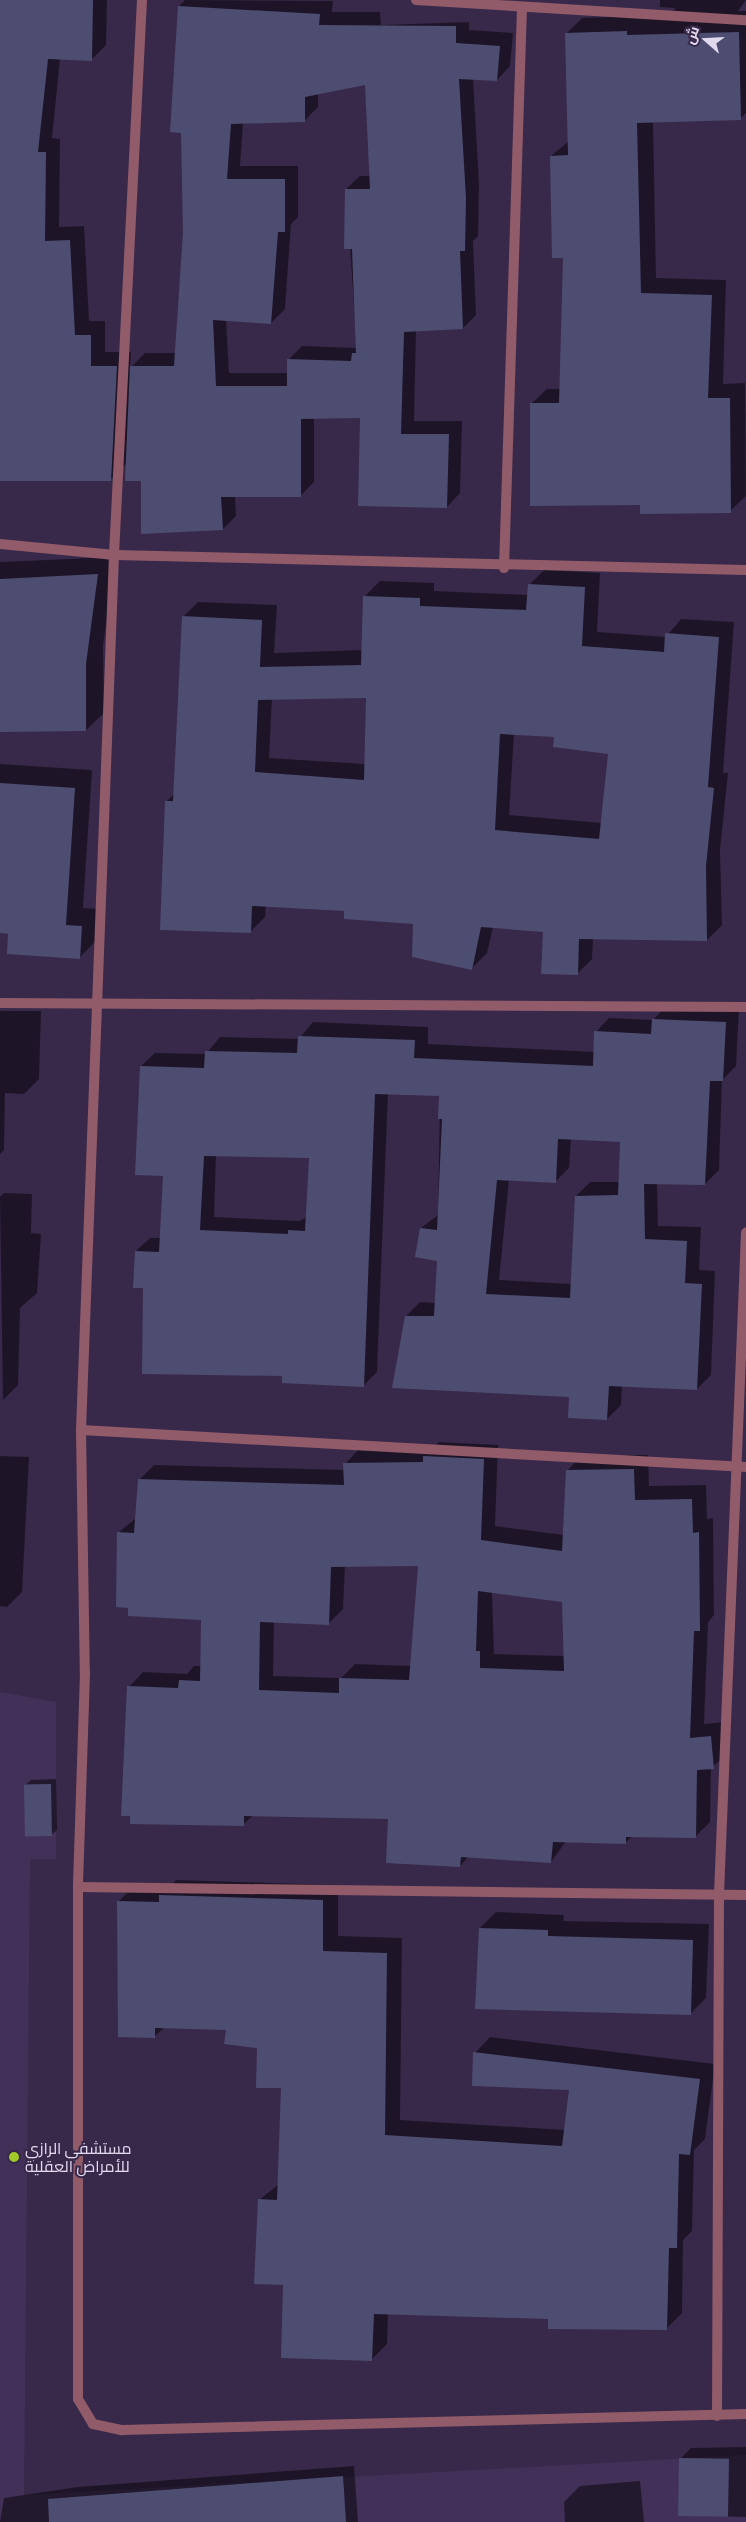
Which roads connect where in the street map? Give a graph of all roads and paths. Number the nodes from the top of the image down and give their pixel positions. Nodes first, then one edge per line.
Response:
1 (142, 0) edge
2 (416, 0) edge
3 (522, 7) junction
4 (746, 20) edge
5 (0, 544) edge
6 (114, 555) junction
7 (504, 568) junction
8 (746, 570) edge
9 (0, 1003) edge
10 (98, 1006) junction
11 (746, 1007) edge
12 (746, 1233) edge
13 (81, 1430) junction
14 (733, 1467) junction
15 (746, 1467) edge
16 (78, 1887) junction
17 (719, 1894) junction
18 (746, 1895) edge
19 (746, 2414) edge
20 (717, 2416) junction

1 - 6 street
2 - 3 street
3 - 4 street
3 - 7 street
5 - 6 street
6 - 7 street
6 - 10 street
7 - 8 street
9 - 10 street
10 - 11 street
10 - 13 street
12 - 14 street
13 - 14 street
13 - 16 street
14 - 15 street
14 - 17 street
16 - 17 street
16 - 20 street
17 - 18 street
17 - 20 street
19 - 20 street

